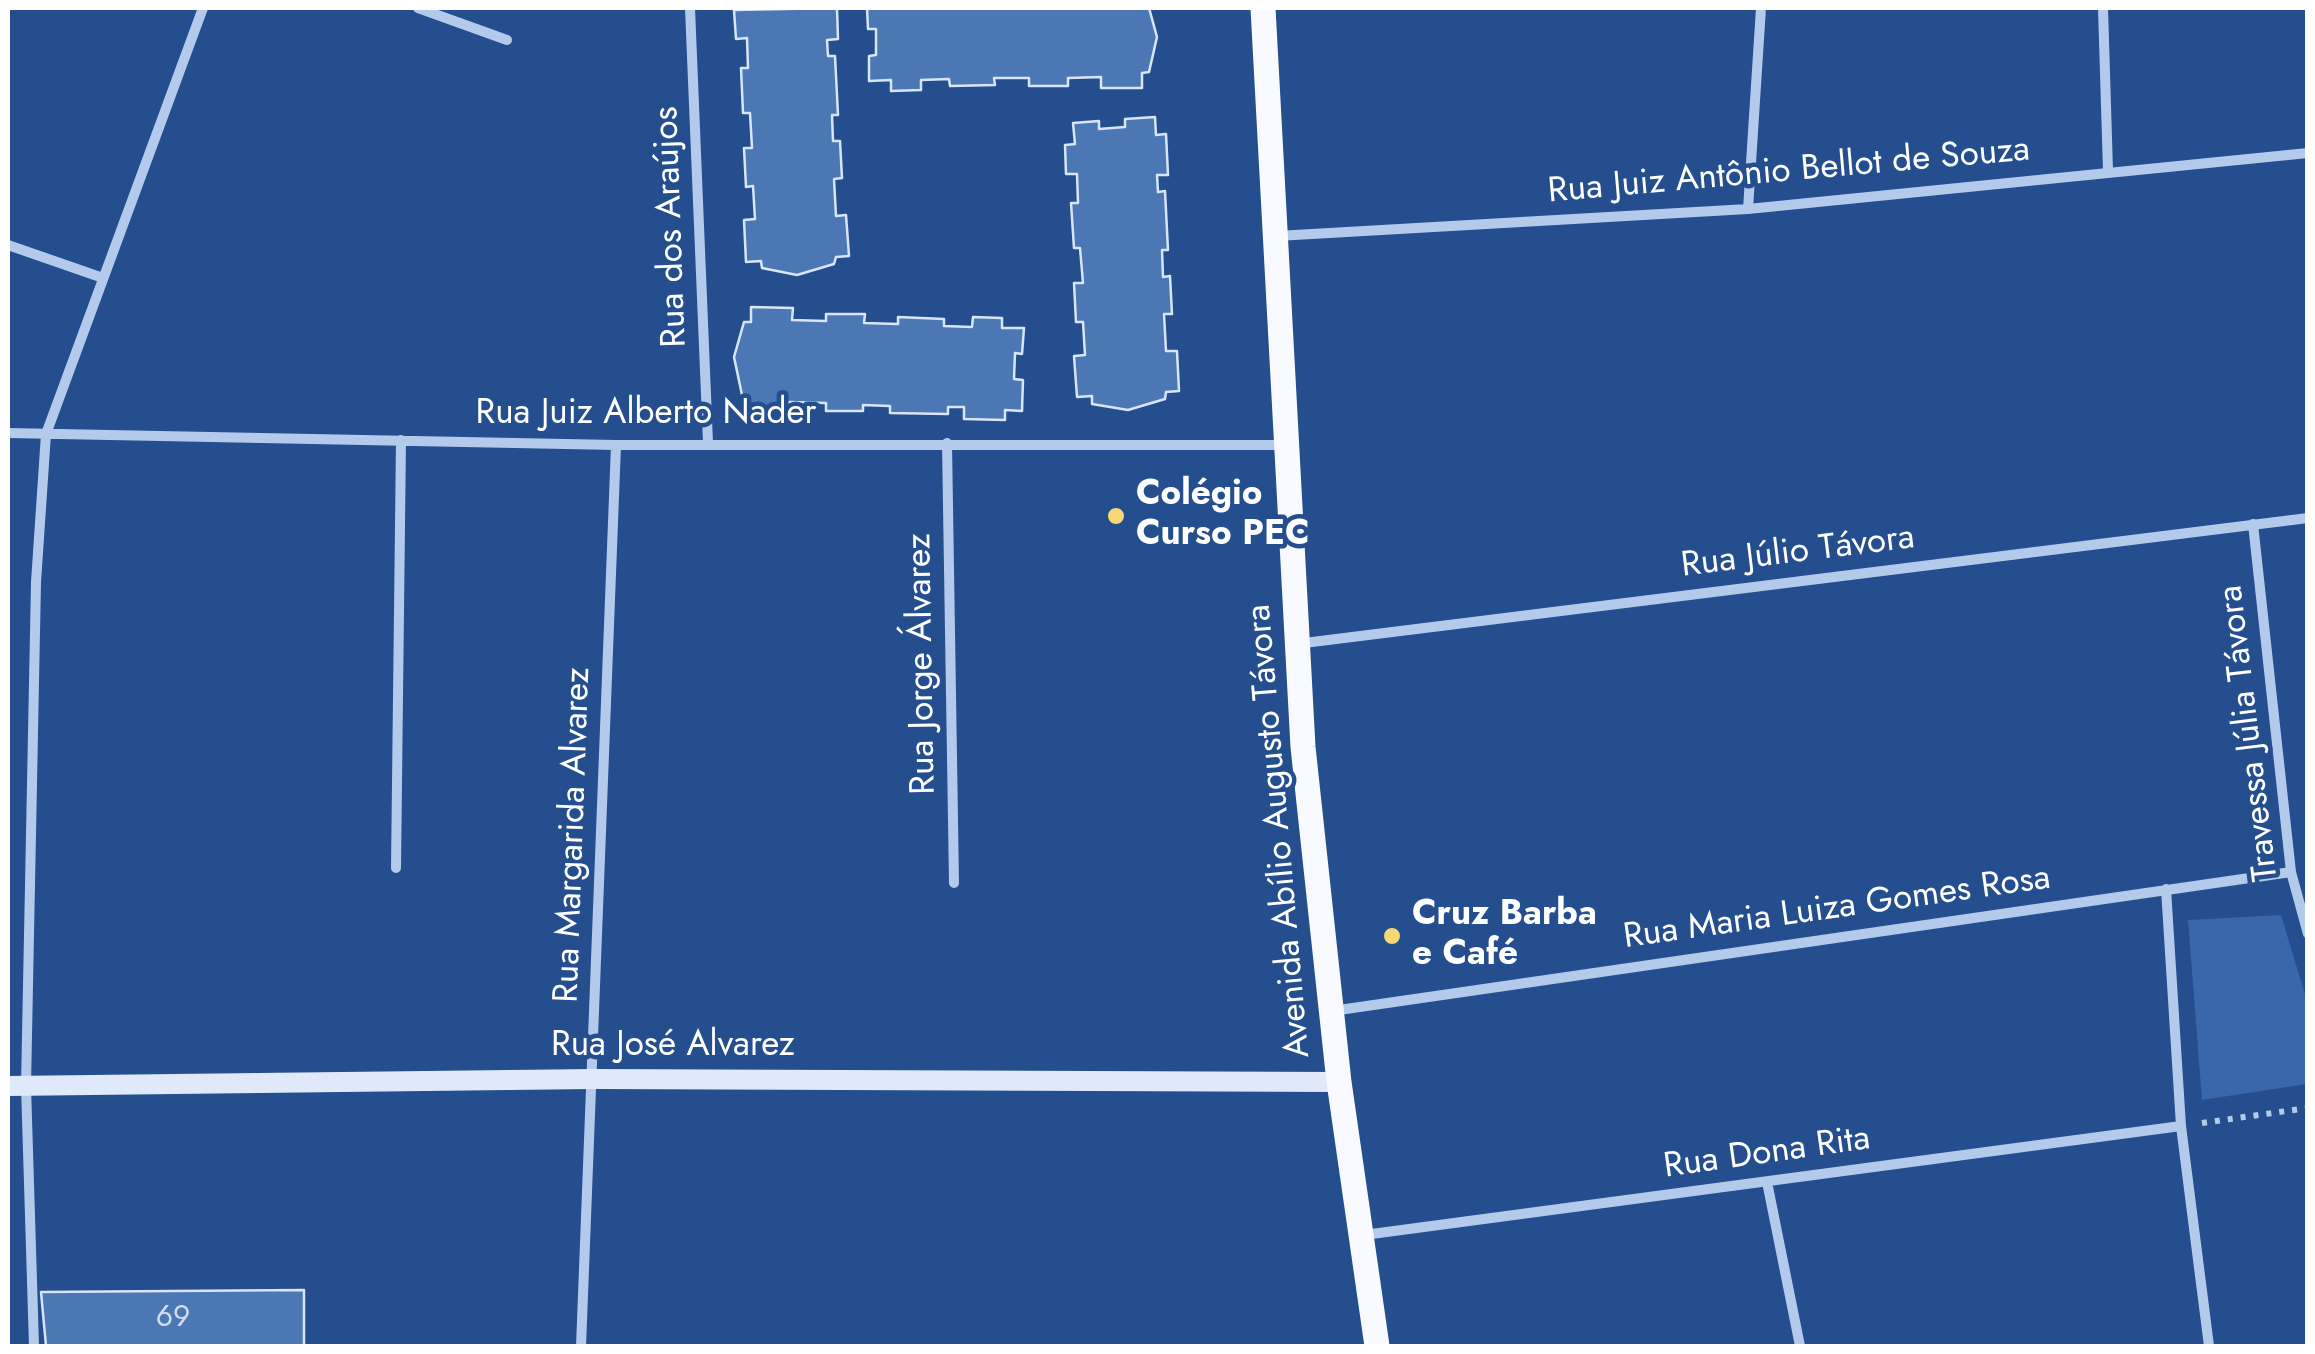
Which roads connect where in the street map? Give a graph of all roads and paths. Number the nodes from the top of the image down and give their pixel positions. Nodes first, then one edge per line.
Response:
1 (203, 8) edge
2 (418, 8) edge
3 (690, 8) edge
4 (1262, 8) edge
5 (1761, 8) edge
6 (2104, 8) edge
7 (508, 40) dead end
8 (2308, 153) edge
9 (2108, 171) junction
10 (1748, 208) junction
11 (1275, 236) junction
12 (8, 246) edge
13 (103, 278) junction
14 (8, 433) edge
15 (46, 434) junction
16 (402, 440) junction
17 (708, 443) junction
18 (947, 443) junction
19 (616, 445) junction
20 (1285, 445) junction
21 (2308, 518) edge
22 (2253, 524) junction
23 (1296, 644) junction
24 (396, 868) dead end
25 (2292, 872) junction
26 (954, 883) dead end
27 (2166, 889) junction
28 (2308, 934) edge
29 (1331, 1011) junction
30 (592, 1079) junction
31 (1339, 1082) junction
32 (17, 1086) edge
33 (2308, 1108) edge
34 (2181, 1126) junction
35 (1768, 1182) junction
36 (1361, 1235) junction
37 (34, 1346) edge
38 (582, 1346) edge
39 (1377, 1346) edge
40 (1800, 1346) edge
41 (2209, 1346) edge

1 - 13 street
2 - 7 street
3 - 17 street, Rua dos Araújos
4 - 11 main road, Avenida Abílio Augusto Távora
5 - 10 street
6 - 9 street
8 - 9 street, Rua Juiz Antônio Bellot de Souza
9 - 10 street, Rua Juiz Antônio Bellot de Souza
10 - 11 street, Rua Juiz Antônio Bellot de Souza
11 - 20 main road, Avenida Abílio Augusto Távora
12 - 13 street
13 - 15 street
14 - 15 street, Rua Juiz Alberto Nader
15 - 16 street, Rua Juiz Alberto Nader
15 - 32 street
16 - 19 street, Rua Juiz Alberto Nader
16 - 24 street
17 - 18 street, Rua Juiz Alberto Nader
17 - 19 street, Rua Juiz Alberto Nader
18 - 20 street, Rua Juiz Alberto Nader
18 - 26 street, Rua Jorge Álvarez
19 - 30 street, Rua Margarida Alvarez
20 - 23 main road, Avenida Abílio Augusto Távora
21 - 22 street, Rua Júlio Távora
22 - 23 street, Rua Júlio Távora
22 - 25 street, Travessa Júlia Távora
23 - 29 main road, Avenida Abílio Augusto Távora
25 - 27 street, Rua Maria Luiza Gomes Rosa
25 - 28 street, Travessa Júlia Távora
27 - 29 street, Rua Maria Luiza Gomes Rosa
27 - 34 street
29 - 31 main road, Avenida Abílio Augusto Távora
30 - 31 main road, Rua José Alvarez
30 - 32 main road, Rua José Alvarez
30 - 38 street, Rua Margarida Alvarez
31 - 36 main road, Avenida Abílio Augusto Távora
32 - 37 street
33 - 34 path
34 - 35 street, Rua Dona Rita
34 - 41 street
35 - 36 street, Rua Dona Rita
35 - 40 street
36 - 39 main road, Avenida Abílio Augusto Távora

